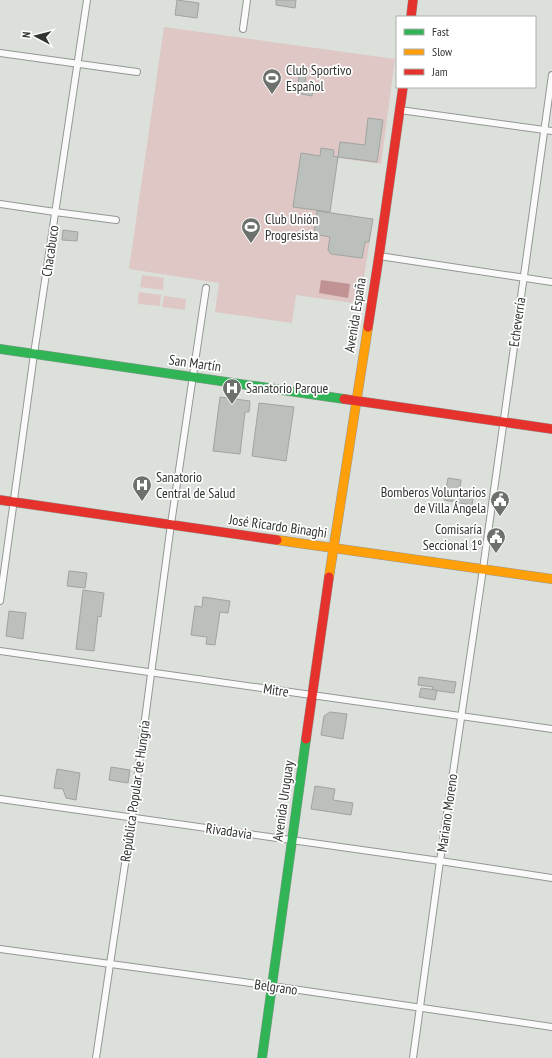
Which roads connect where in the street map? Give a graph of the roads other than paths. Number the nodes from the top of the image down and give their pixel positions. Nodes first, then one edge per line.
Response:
1 (87, 0) edge
2 (247, 0) edge
3 (413, 0) edge
4 (411, 16) edge
5 (243, 29) dead end
6 (0, 53) edge
7 (78, 64) junction
8 (137, 72) dead end
9 (552, 75) edge
10 (403, 88) edge
11 (400, 110) junction
12 (544, 130) junction
13 (552, 131) edge
14 (0, 204) edge
15 (55, 212) junction
16 (116, 220) dead end
17 (379, 256) junction
18 (523, 278) junction
19 (552, 282) edge
20 (206, 288) dead end
21 (0, 349) edge
22 (34, 354) junction
23 (193, 377) junction
24 (356, 401) junction
25 (503, 422) junction
26 (552, 429) edge
27 (0, 500) edge
28 (14, 502) junction
29 (171, 524) junction
30 (333, 548) junction
31 (483, 569) junction
32 (552, 579) edge
33 (0, 601) edge
34 (0, 651) edge
35 (151, 673) junction
36 (312, 695) junction
37 (462, 716) junction
38 (552, 729) edge
39 (0, 799) edge
40 (132, 817) junction
41 (292, 840) junction
42 (440, 861) junction
43 (552, 878) edge
44 (0, 949) edge
45 (110, 963) junction
46 (272, 986) junction
47 (420, 1008) junction
48 (552, 1027) edge
49 (96, 1058) edge
50 (262, 1058) edge
51 (414, 1058) edge

1 - 7 street, Chacabuco
2 - 5 street
3 - 4 street
6 - 7 street
7 - 8 street
7 - 15 street, Chacabuco
9 - 12 street, Echeverría
10 - 11 street, Avenida España
11 - 12 street
11 - 17 street, Avenida España
12 - 13 street
12 - 18 street, Echeverría
14 - 15 street
15 - 16 street
15 - 22 street, Chacabuco
17 - 18 street
17 - 24 street, Avenida España
18 - 19 street
18 - 25 street, Echeverría
20 - 23 street, República Popular de Hungría
21 - 22 street, San Martín
22 - 23 street, San Martín
22 - 28 street, Chacabuco
23 - 24 street, San Martín
23 - 29 street, República Popular de Hungría
24 - 25 street, San Martín
24 - 30 street, Avenida España
25 - 26 street, San Martín
25 - 31 street, Echeverría
27 - 28 street, José Ricardo Binaghi
28 - 29 street, José Ricardo Binaghi
28 - 33 street, Chacabuco
29 - 30 street, José Ricardo Binaghi
29 - 35 street, República Popular de Hungría
30 - 31 street, José Ricardo Binaghi
30 - 36 street, Avenida Uruguay
31 - 32 street, José Ricardo Binaghi
31 - 37 street, Mariano Moreno
34 - 35 street, Mitre
35 - 36 street, Mitre
35 - 40 street, República Popular de Hungría
36 - 37 street, Mitre
36 - 41 street, Avenida Uruguay
37 - 38 street, Mitre
37 - 42 street, Mariano Moreno
39 - 40 street, Rivadavia
40 - 41 street, Rivadavia
40 - 45 street, República Popular de Hungría
41 - 42 street, Rivadavia
41 - 46 street, Avenida Uruguay
42 - 43 street, Rivadavia
42 - 47 street, Mariano Moreno
44 - 45 street, Belgrano
45 - 46 street, Belgrano
45 - 49 street, República Popular de Hungría
46 - 47 street, Belgrano
46 - 50 street, Avenida Uruguay
47 - 48 street, Belgrano
47 - 51 street, Mariano Moreno

